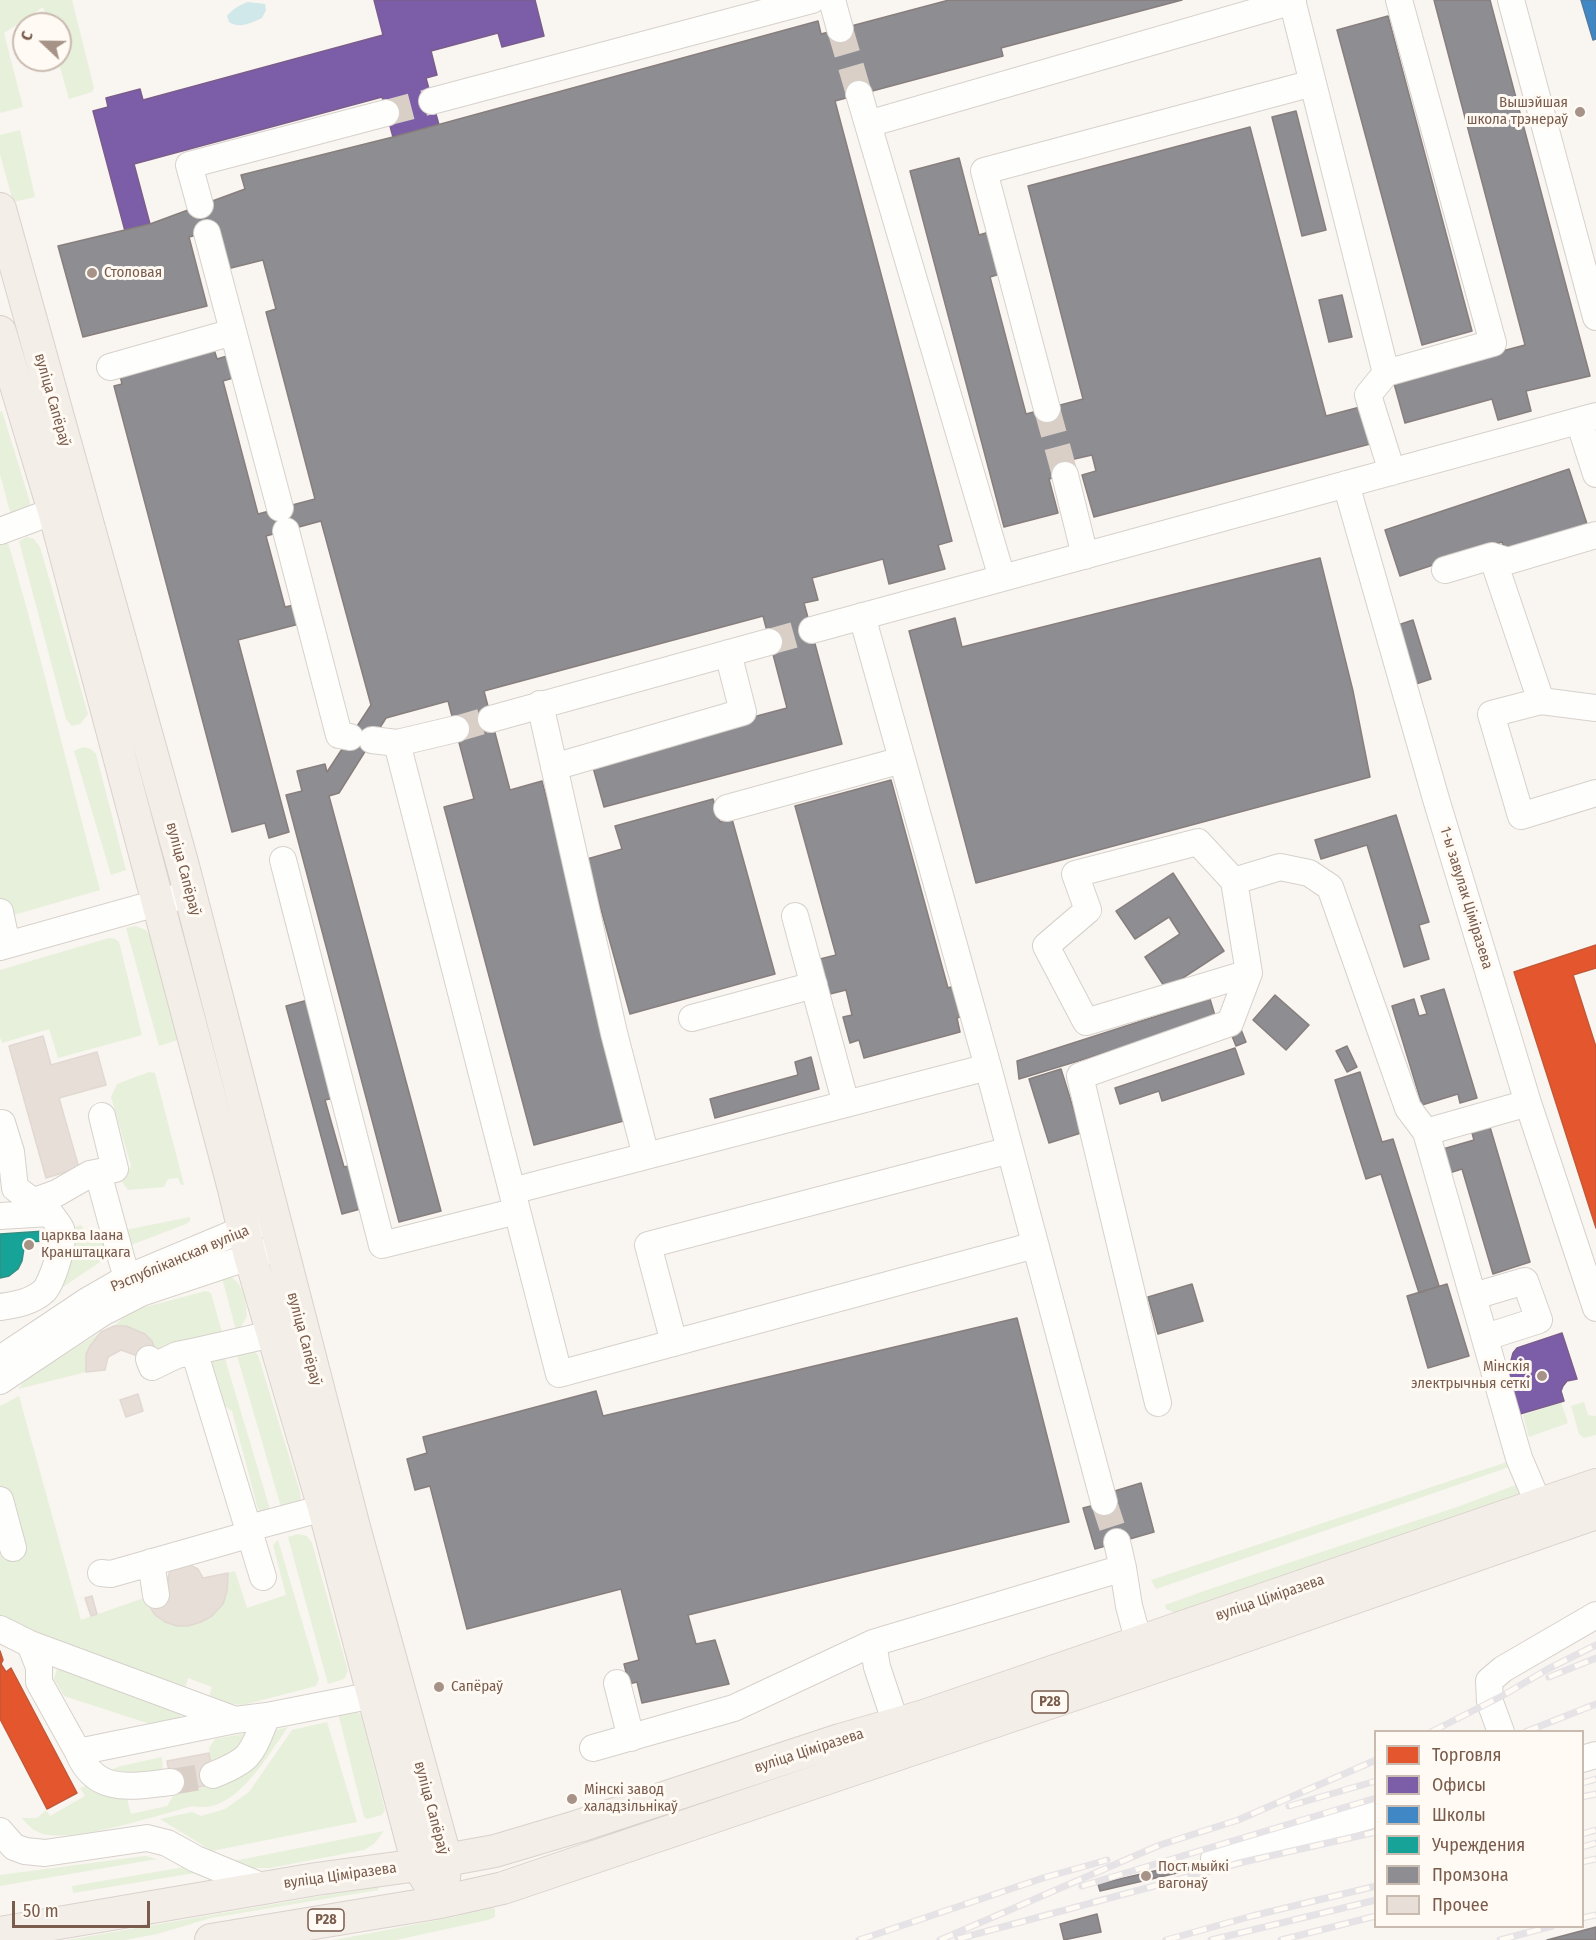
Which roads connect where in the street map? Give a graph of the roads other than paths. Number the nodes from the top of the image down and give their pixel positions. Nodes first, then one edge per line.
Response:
1 (812, 0) edge
2 (832, 0) edge
3 (1399, 0) edge
4 (1512, 0) edge
5 (1292, 1) edge
6 (840, 29) tunnel mouth
7 (1313, 83) junction
8 (859, 94) tunnel mouth
9 (432, 101) tunnel mouth
10 (386, 113) tunnel mouth
11 (868, 124) junction
12 (200, 205) dead end
13 (0, 209) edge
14 (207, 232) dead end
15 (1596, 317) edge
16 (0, 332) edge
17 (233, 332) junction
18 (110, 367) dead end
19 (1386, 372) junction
20 (1047, 409) tunnel mouth
21 (1588, 419) edge
22 (1392, 472) junction
23 (1596, 474) edge
24 (1065, 475) tunnel mouth
25 (1346, 484) junction
26 (54, 511) junction
27 (0, 531) edge
28 (1596, 536) edge
29 (1085, 556) junction
30 (1492, 556) junction
31 (1445, 570) dead end
32 (1002, 578) junction
33 (862, 616) junction
34 (812, 630) tunnel mouth
35 (769, 642) tunnel mouth
36 (728, 653) junction
37 (1541, 701) junction
38 (540, 704) junction
39 (1596, 708) edge
40 (491, 719) tunnel mouth
41 (456, 729) tunnel mouth
42 (373, 740) junction
43 (902, 760) junction
44 (554, 767) junction
45 (1596, 793) edge
46 (727, 808) dead end
47 (283, 860) dead end
48 (1234, 881) junction
49 (189, 894) junction
50 (158, 903) junction
51 (0, 912) edge
52 (795, 916) dead end
53 (4, 946) edge
54 (1249, 973) junction
55 (814, 985) junction
56 (692, 1018) dead end
57 (988, 1067) junction
58 (1528, 1103) junction
59 (846, 1104) junction
60 (102, 1116) dead end
61 (2, 1123) dead end
62 (1426, 1132) junction
63 (1010, 1150) junction
64 (5, 1153) edge
65 (646, 1156) junction
66 (98, 1173) junction
67 (514, 1201) junction
68 (41, 1208) junction
69 (0, 1216) edge
70 (277, 1234) junction
71 (247, 1243) junction
72 (1035, 1245) junction
73 (130, 1287) junction
74 (1474, 1296) junction
75 (0, 1307) edge
76 (95, 1307) junction
77 (1596, 1308) edge
78 (272, 1334) junction
79 (1486, 1337) junction
80 (674, 1343) junction
81 (197, 1351) junction
82 (0, 1359) edge
83 (148, 1359) dead end
84 (0, 1381) edge
85 (1158, 1402) dead end
86 (1596, 1485) edge
87 (0, 1500) edge
88 (1104, 1502) tunnel mouth
89 (1539, 1506) junction
90 (324, 1508) junction
91 (1596, 1513) edge
92 (252, 1538) junction
93 (1117, 1542) tunnel mouth
94 (13, 1548) dead end
95 (151, 1562) junction
96 (1123, 1568) junction
97 (101, 1574) dead end
98 (263, 1577) dead end
99 (156, 1594) dead end
100 (1596, 1615) edge
101 (0, 1629) edge
102 (873, 1643) junction
103 (30, 1644) junction
104 (1143, 1656) junction
105 (617, 1683) dead end
106 (374, 1695) junction
107 (267, 1716) junction
108 (235, 1720) junction
109 (896, 1724) junction
110 (1501, 1730) edge
111 (631, 1738) junction
112 (593, 1748) dead end
113 (78, 1752) junction
114 (213, 1775) tunnel mouth
115 (171, 1782) tunnel mouth
116 (1374, 1815) edge
117 (4, 1842) edge
118 (1215, 1859) dead end
119 (432, 1863) junction
120 (266, 1887) junction
121 (441, 1902) junction
122 (0, 1933) edge
123 (211, 1940) edge

1 - 9 street
2 - 6 street
3 - 19 street
4 - 15 street
5 - 7 street
5 - 11 street
7 - 19 street
7 - 20 street
8 - 11 street
10 - 12 street
11 - 32 street
13 - 49 main road, вуліца Сапёраў
14 - 17 street
16 - 26 main road, вуліца Сапёраў
17 - 18 street
17 - 42 street
19 - 22 street
21 - 22 street
21 - 23 street
22 - 25 street
24 - 29 street
25 - 29 street
25 - 58 street, 1-ы завулак Ціміразева
26 - 27 street
26 - 50 main road, вуліца Сапёраў
28 - 30 street
29 - 32 street
30 - 31 street
30 - 37 street
32 - 33 street
33 - 34 street
33 - 43 street
35 - 36 street
36 - 38 street
36 - 44 street
37 - 39 street
37 - 45 street
38 - 40 street
38 - 44 street
41 - 42 street
42 - 67 street
43 - 46 street
43 - 57 street
44 - 65 street
47 - 67 street
48 - 54 street
48 - 54 street
48 - 62 street
49 - 50 street
49 - 70 main road, вуліца Сапёраў
50 - 53 street
50 - 71 main road, вуліца Сапёраў
51 - 53 street
52 - 55 street
54 - 85 street
55 - 56 street
55 - 59 street
57 - 59 street
57 - 63 street
58 - 62 street
58 - 77 street, 1-ы завулак Ціміразева
59 - 65 street
60 - 66 street
61 - 64 street
62 - 74 street
63 - 72 street
63 - 80 street
64 - 68 street
65 - 67 street
66 - 68 street
66 - 73 street
67 - 80 street
68 - 69 street
68 - 75 street
70 - 71 street, Рэспубліканская вуліца
70 - 119 main road, вуліца Сапёраў
71 - 73 street, Рэспубліканская вуліца
71 - 78 main road, вуліца Сапёраў
72 - 80 street
72 - 88 street
73 - 76 street, Рэспубліканская вуліца
74 - 79 street
74 - 79 street
76 - 82 street
76 - 84 street
78 - 81 street
78 - 90 main road, вуліца Сапёраў
79 - 89 street
81 - 83 street
81 - 92 street
86 - 89 main road, вуліца Ціміразева / Р28
87 - 94 street
89 - 104 main road, вуліца Ціміразева / Р28
90 - 92 street
90 - 106 main road, вуліца Сапёраў
91 - 104 main road, вуліца Ціміразева / Р28
92 - 95 street
92 - 98 street
93 - 96 street
95 - 97 street
95 - 99 street
96 - 102 street
96 - 104 street
100 - 110 street
101 - 103 street
102 - 109 street
102 - 111 street
103 - 108 street
103 - 113 street
104 - 109 main road, вуліца Ціміразева / Р28
104 - 121 main road, вуліца Ціміразева / Р28
105 - 111 street
106 - 107 street
106 - 119 main road, вуліца Сапёраў
107 - 108 street
107 - 114 street
108 - 113 street
109 - 119 main road, вуліца Ціміразева / Р28
111 - 112 street
113 - 115 street
116 - 118 street
117 - 120 street
119 - 120 main road, вуліца Ціміразева / Р28
119 - 121 main road, вуліца Сапёраў
120 - 122 main road, вуліца Ціміразева / Р28
121 - 123 main road, вуліца Ціміразева / Р28

